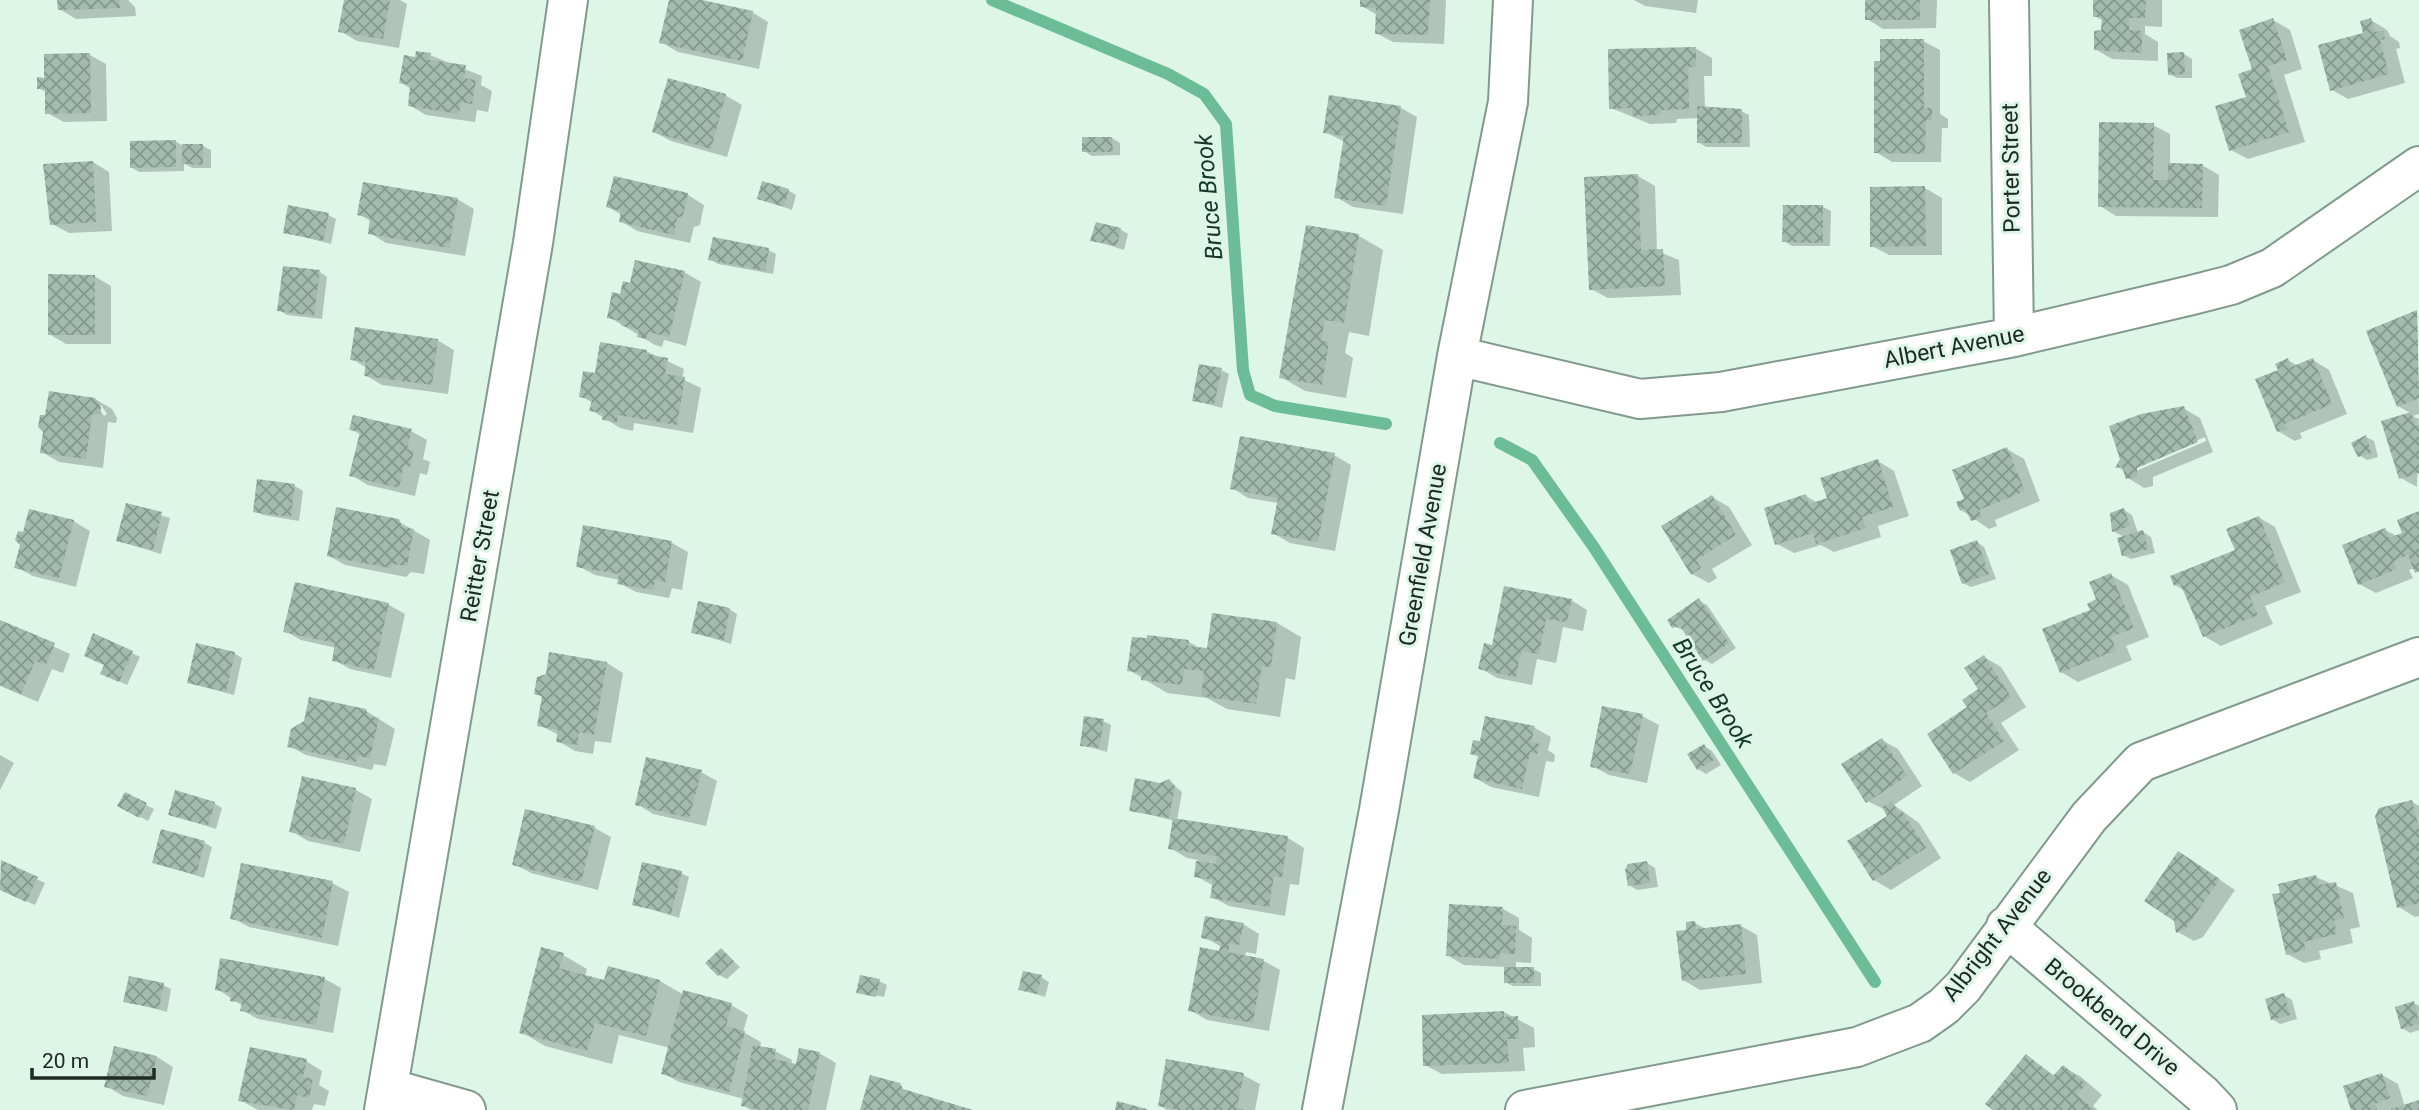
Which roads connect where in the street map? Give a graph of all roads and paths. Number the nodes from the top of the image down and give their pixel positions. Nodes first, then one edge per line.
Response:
1 (568, 0) edge
2 (1513, 0) edge
3 (2009, 0) edge
4 (2419, 166) edge
5 (2014, 337) junction
6 (1457, 356) junction
7 (2419, 657) edge
8 (2006, 926) junction
9 (386, 1099) edge
10 (466, 1110) edge
11 (1322, 1110) edge
12 (1525, 1110) edge
13 (2217, 1110) edge

1 - 9 street, Reitter Street
2 - 6 street, Greenfield Avenue
3 - 5 street, Porter Street
4 - 5 street, Albert Avenue
5 - 6 street, Albert Avenue
6 - 11 street, Greenfield Avenue
7 - 8 street, Albright Avenue
8 - 12 street, Albright Avenue
8 - 13 street, Brookbend Drive
9 - 10 street

